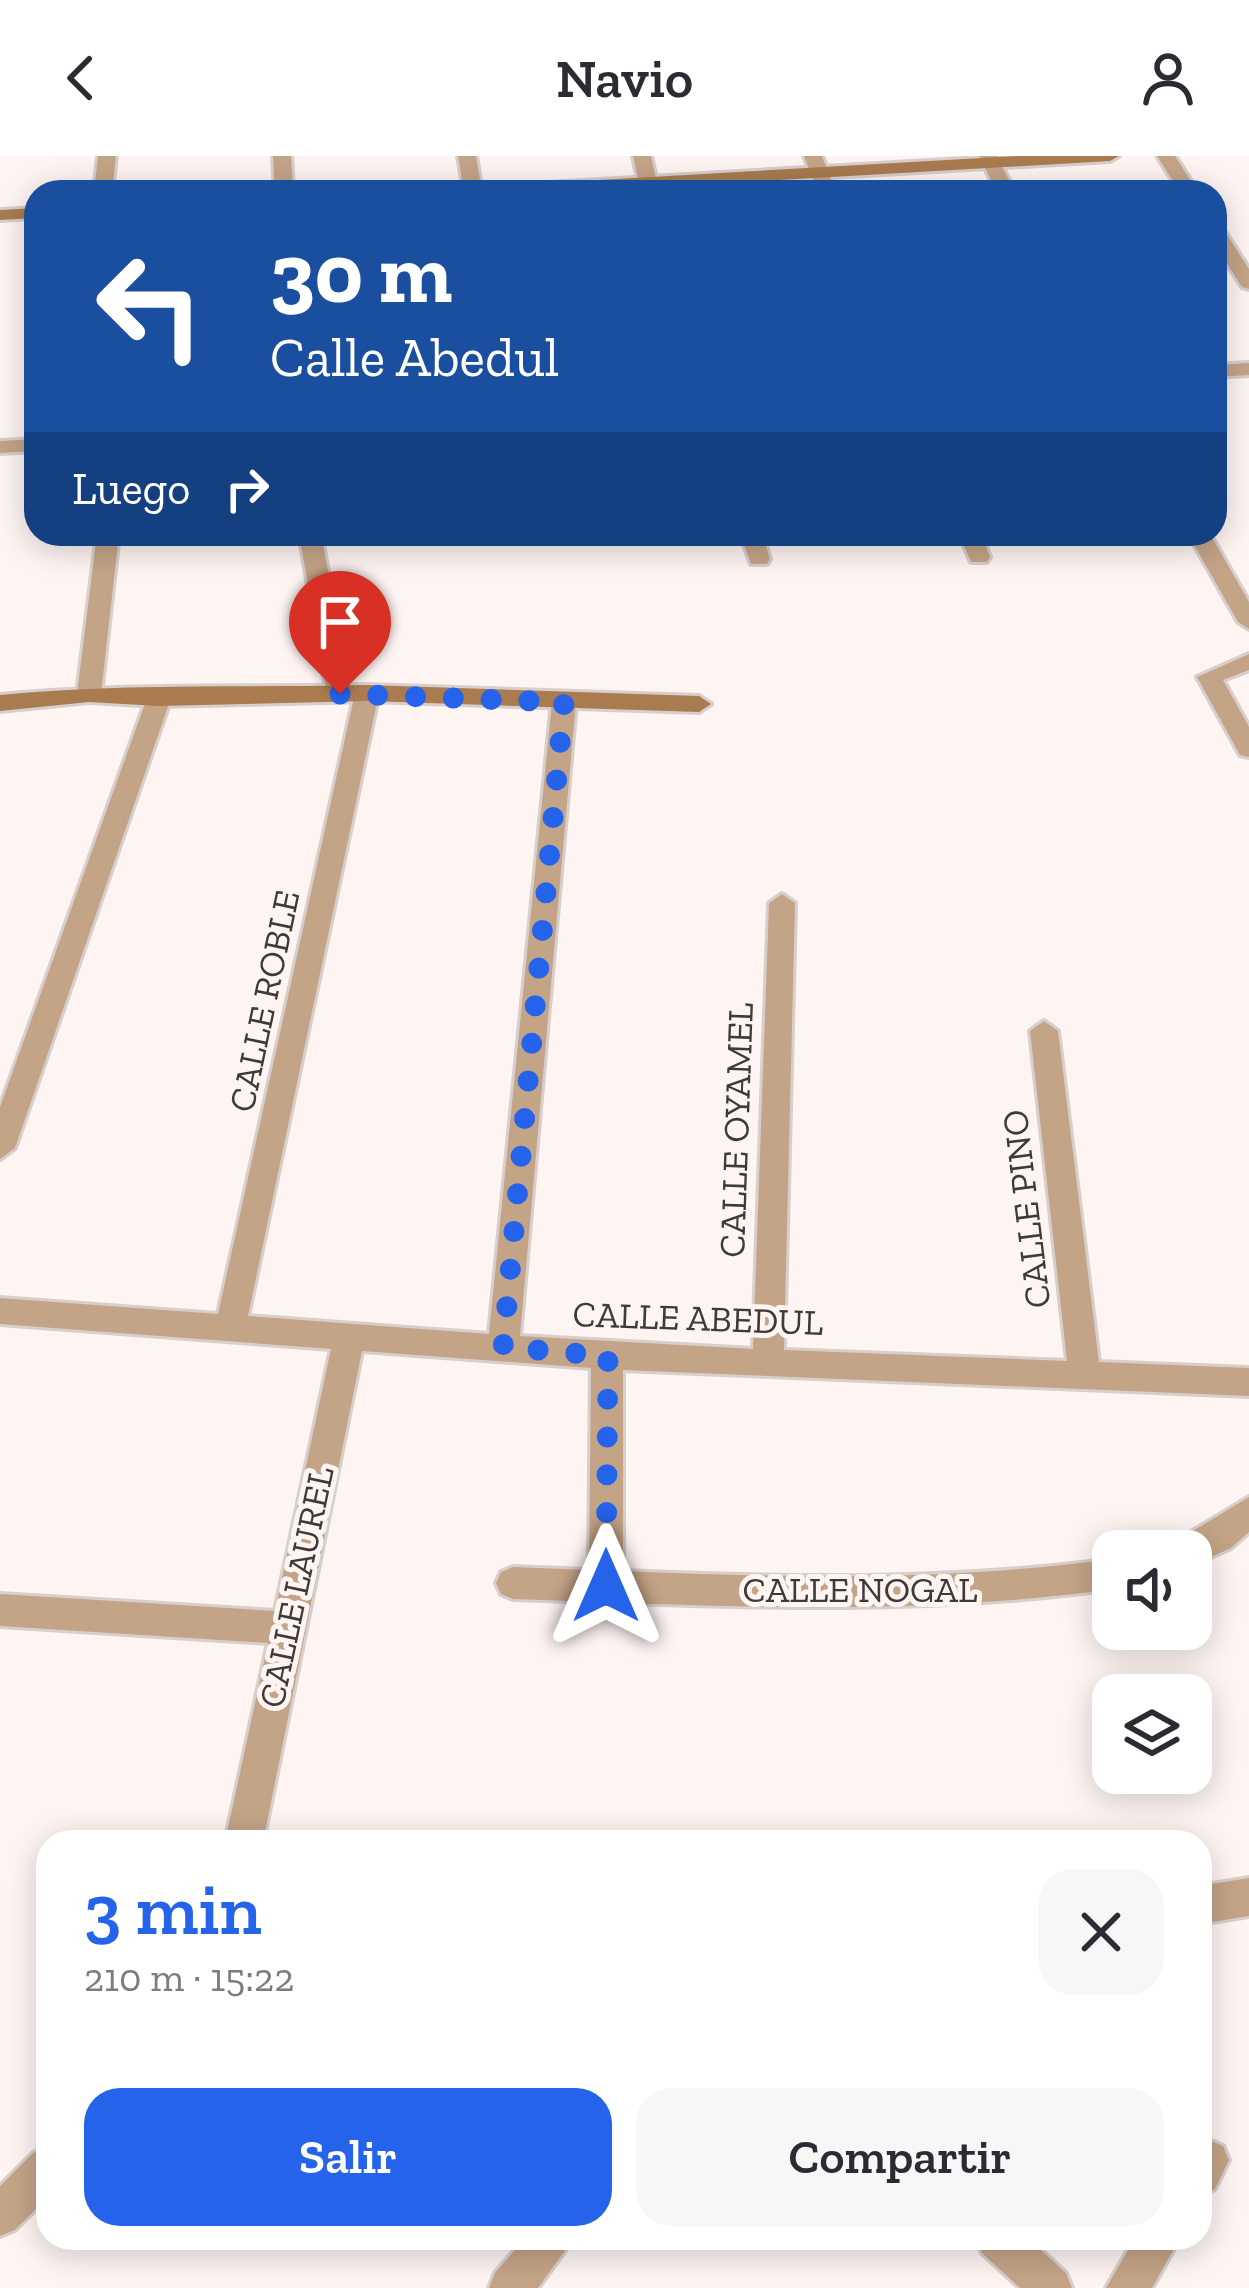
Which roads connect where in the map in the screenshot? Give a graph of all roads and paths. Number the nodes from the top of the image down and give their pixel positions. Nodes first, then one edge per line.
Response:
1 (1110, 156) edge
2 (989, 159) edge
3 (815, 164) edge
4 (700, 180) edge
5 (1227, 250) edge
6 (1249, 283) edge
7 (106, 546) edge
8 (313, 546) edge
9 (755, 546) edge
10 (1205, 546) edge
11 (759, 559) dead end
12 (1249, 622) edge
13 (1249, 661) edge
14 (353, 693) junction
15 (88, 694) junction
16 (159, 698) junction
17 (564, 702) junction
18 (0, 703) edge
19 (699, 704) dead end
20 (1249, 749) edge
21 (782, 903) dead end
22 (1044, 1031) dead end
23 (0, 1148) edge
24 (0, 1311) edge
25 (231, 1324) junction
26 (350, 1334) junction
27 (503, 1347) junction
28 (608, 1356) junction
29 (768, 1359) junction
30 (1085, 1377) junction
31 (1249, 1382) edge
32 (1249, 1512) edge
33 (1212, 1540) edge
34 (1092, 1577) edge
35 (513, 1583) dead end
36 (606, 1586) junction
37 (0, 1610) edge
38 (286, 1628) junction
39 (246, 1830) edge
40 (1249, 1897) edge
41 (1212, 1903) edge
42 (36, 2180) edge
43 (0, 2215) edge
44 (543, 2250) edge
45 (1010, 2250) edge
46 (1151, 2250) edge
47 (510, 2288) edge
48 (1051, 2288) edge
49 (1127, 2288) edge

1 - 2 street
2 - 3 street
3 - 4 street
5 - 6 street
7 - 15 street
8 - 14 street
9 - 11 street
10 - 12 street
13 - 20 street
14 - 16 street
14 - 17 street
14 - 25 street, CALLE ROBLE
15 - 16 street
15 - 18 street
16 - 23 street
17 - 19 street
17 - 27 street
21 - 29 street, CALLE OYAMEL
22 - 30 street, CALLE PINO
24 - 25 street, CALLE ABEDUL
25 - 26 street, CALLE ABEDUL
26 - 27 street, CALLE ABEDUL
26 - 38 street, CALLE LAUREL
27 - 28 street, CALLE ABEDUL
28 - 29 street, CALLE ABEDUL
28 - 36 street
29 - 30 street, CALLE ABEDUL
30 - 31 street, CALLE ABEDUL
32 - 33 street
34 - 36 street, CALLE NOGAL
35 - 36 street, CALLE NOGAL
37 - 38 street
38 - 39 street, CALLE LAUREL
40 - 41 street
42 - 43 street
44 - 47 street
45 - 48 street
46 - 49 street

